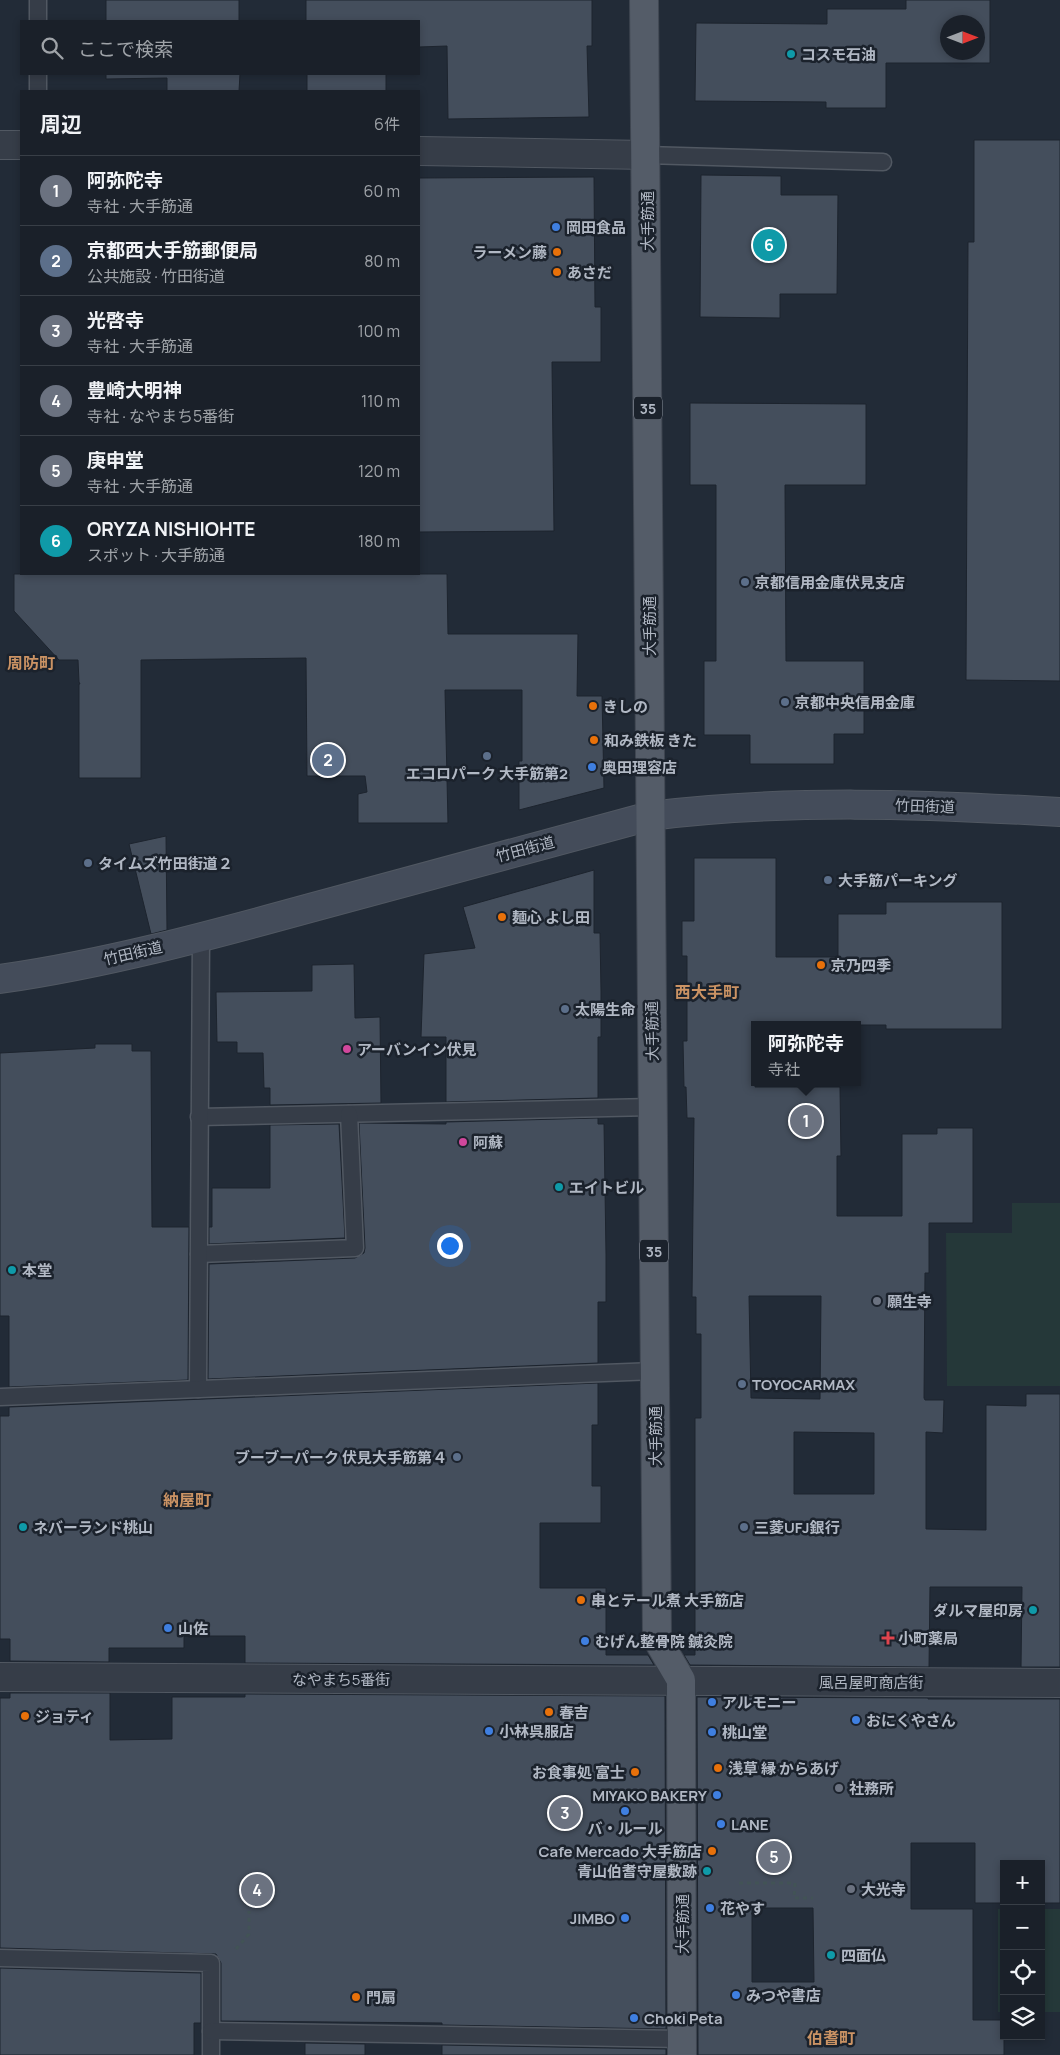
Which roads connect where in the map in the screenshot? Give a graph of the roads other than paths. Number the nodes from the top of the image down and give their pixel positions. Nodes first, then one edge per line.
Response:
1 (38, 0) edge
2 (644, 0) edge
3 (38, 20) edge
4 (38, 75) edge
5 (38, 90) edge
6 (0, 145) edge
7 (20, 145) edge
8 (420, 151) edge
9 (646, 154) junction
10 (883, 162) dead end
11 (1060, 812) edge
12 (650, 816) junction
13 (201, 938) junction
14 (0, 979) edge
15 (652, 1107) junction
16 (349, 1114) junction
17 (199, 1117) junction
18 (199, 1254) junction
19 (655, 1371) junction
20 (198, 1389) junction
21 (0, 1397) edge
22 (0, 1677) edge
23 (681, 1680) junction
24 (1060, 1684) edge
25 (0, 1958) edge
26 (211, 2031) junction
27 (682, 2047) edge
28 (211, 2055) edge

1 - 3 lane
2 - 9 main road, 大手筋通 / 35
4 - 5 lane
6 - 7 street
8 - 9 street
9 - 10 lane
9 - 12 main road, 大手筋通 / 35
11 - 12 main road, 竹田街道
12 - 13 main road, 竹田街道
12 - 15 main road, 大手筋通 / 35
13 - 14 main road, 竹田街道
13 - 17 lane
15 - 16 lane
15 - 19 main road, 大手筋通 / 35
16 - 17 lane
16 - 18 lane
17 - 18 lane
18 - 20 lane
19 - 20 lane
19 - 23 main road, 大手筋通 / 35
20 - 21 lane
22 - 23 street, なやまち5番街
23 - 24 street, 風呂屋町商店街
23 - 27 main road, 大手筋通
25 - 26 lane
26 - 27 lane
26 - 28 lane

